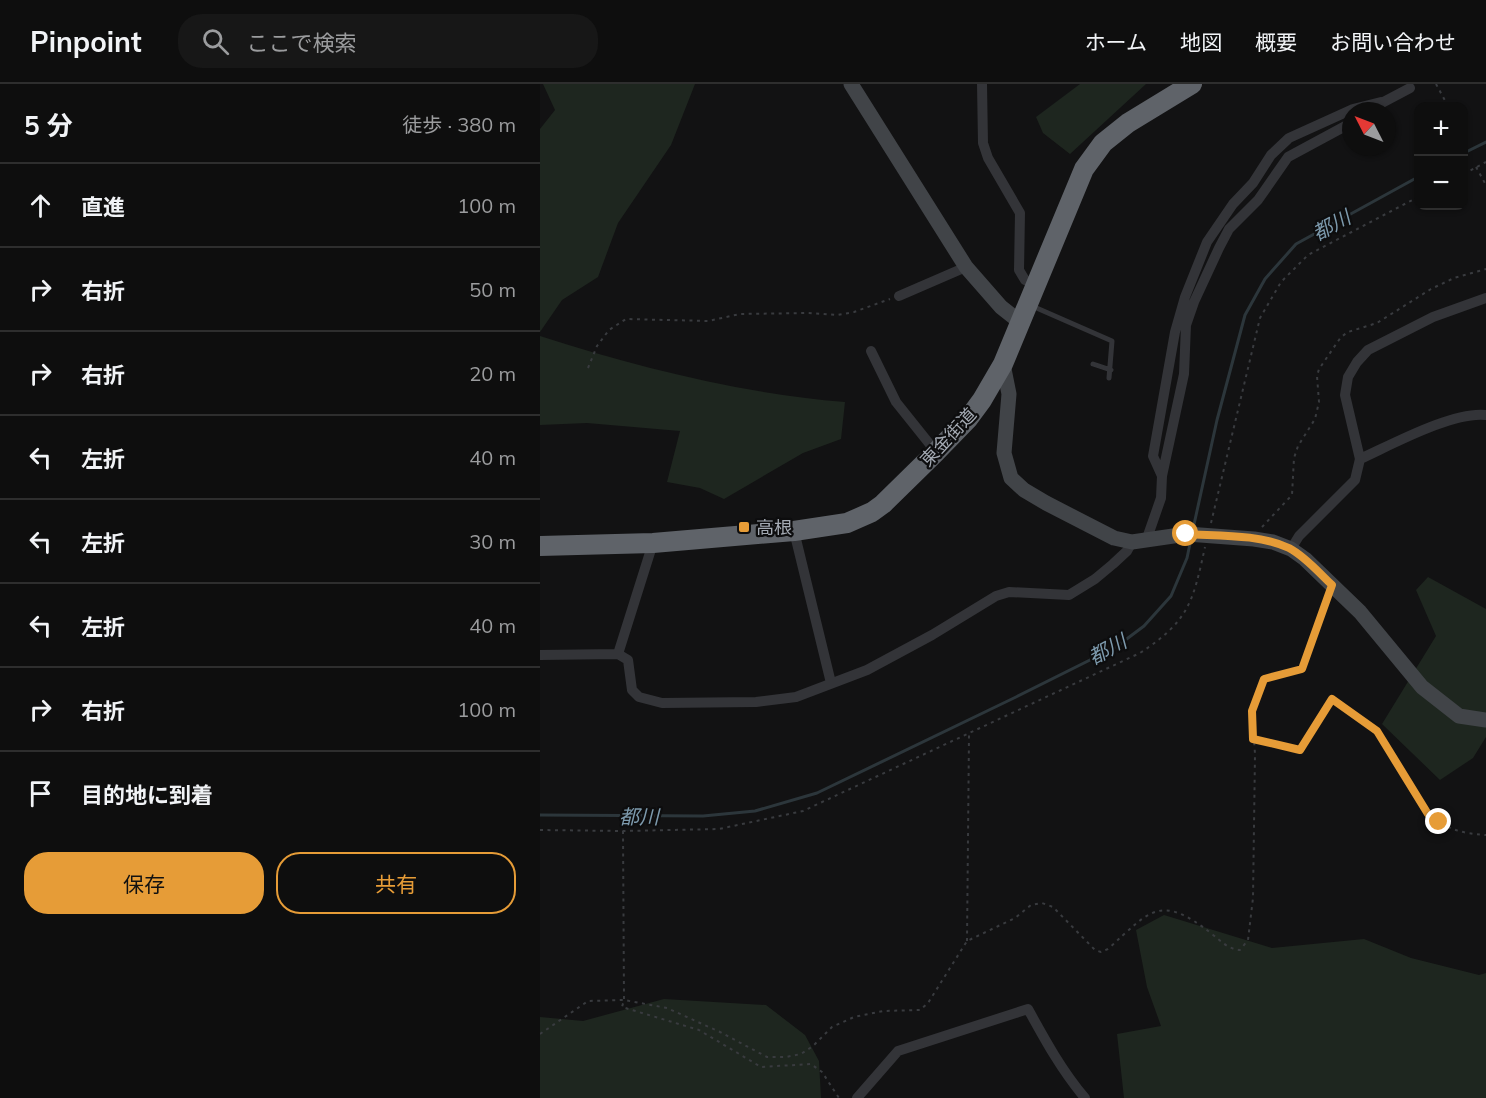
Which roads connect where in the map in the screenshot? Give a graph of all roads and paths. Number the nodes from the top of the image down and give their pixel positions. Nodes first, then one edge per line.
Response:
1 (851, 84) edge
2 (982, 84) edge
3 (1192, 84) edge
4 (1436, 84) edge
5 (1410, 88) dead end
6 (1381, 102) edge
7 (1446, 102) edge
8 (1342, 115) edge
9 (1342, 128) edge
10 (1486, 162) edge
11 (1476, 167) junction
12 (1468, 172) edge
13 (1486, 185) edge
14 (966, 267) junction
15 (1036, 285) junction
16 (899, 296) joint
17 (1486, 298) edge
18 (1028, 304) junction
19 (1020, 322) junction
20 (871, 351) dead end
21 (1003, 364) junction
22 (1093, 364) dead end
23 (588, 368) dead end
24 (1111, 370) junction
25 (1110, 378) dead end
26 (1486, 415) edge
27 (936, 452) junction
28 (1360, 459) junction
29 (1162, 476) junction
30 (794, 531) junction
31 (1139, 542) junction
32 (653, 543) junction
33 (540, 546) edge
34 (1291, 549) junction
35 (1332, 585) junction
36 (618, 654) junction
37 (540, 655) edge
38 (831, 683) junction
39 (1486, 720) edge
40 (969, 734) dead end
41 (1253, 739) junction
42 (623, 831) dead end
43 (1486, 835) edge
44 (967, 941) junction
45 (624, 1000) junction
46 (540, 1034) edge
47 (839, 1098) edge
48 (858, 1098) edge
49 (1085, 1098) edge

1 - 14 street
2 - 15 street
3 - 15 highway, 東金街道
4 - 7 path
5 - 6 street
8 - 29 street
9 - 29 street
10 - 11 path
11 - 12 path
11 - 13 path
14 - 16 street
14 - 19 street
15 - 18 highway, 東金街道
16 - 23 path
17 - 28 street
18 - 19 highway, 東金街道
18 - 24 lane
19 - 21 highway, 東金街道
20 - 27 street
21 - 27 highway, 東金街道
21 - 31 street
22 - 24 lane
24 - 25 lane
26 - 28 street
27 - 30 highway, 東金街道
28 - 34 street
29 - 31 street
30 - 32 highway, 東金街道
30 - 38 street
31 - 34 street
31 - 38 street
32 - 33 highway, 東金街道
32 - 36 street
34 - 35 street
35 - 39 street
35 - 41 path
36 - 37 street
36 - 38 street
40 - 44 path
41 - 43 path
41 - 44 path
42 - 45 path
44 - 45 path
45 - 46 path
45 - 47 path
48 - 49 street

